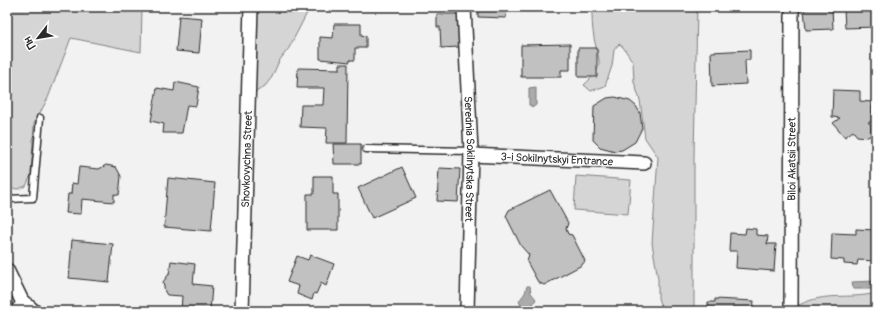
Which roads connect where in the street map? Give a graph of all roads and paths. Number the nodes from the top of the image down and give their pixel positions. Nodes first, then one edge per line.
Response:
1 (251, 7) edge
2 (464, 7) edge
3 (792, 7) edge
4 (40, 118) dead end
5 (366, 149) dead end
6 (471, 153) junction
7 (644, 163) dead end
8 (7, 199) edge
9 (7, 270) edge
10 (22, 301) junction
11 (11, 311) edge
12 (34, 311) edge
13 (242, 311) edge
14 (467, 311) edge
15 (791, 311) edge

1 - 13 street, Shovkovychna Street
2 - 6 street, Serednia Sokilnytska Street
3 - 15 street, Biloi Akatsii Street
4 - 8 lane
5 - 6 lane
6 - 7 street, 3-i Sokilnytskyi Entrance
6 - 14 street, Serednia Sokilnytska Street
9 - 10 street
10 - 11 lane
10 - 12 street

